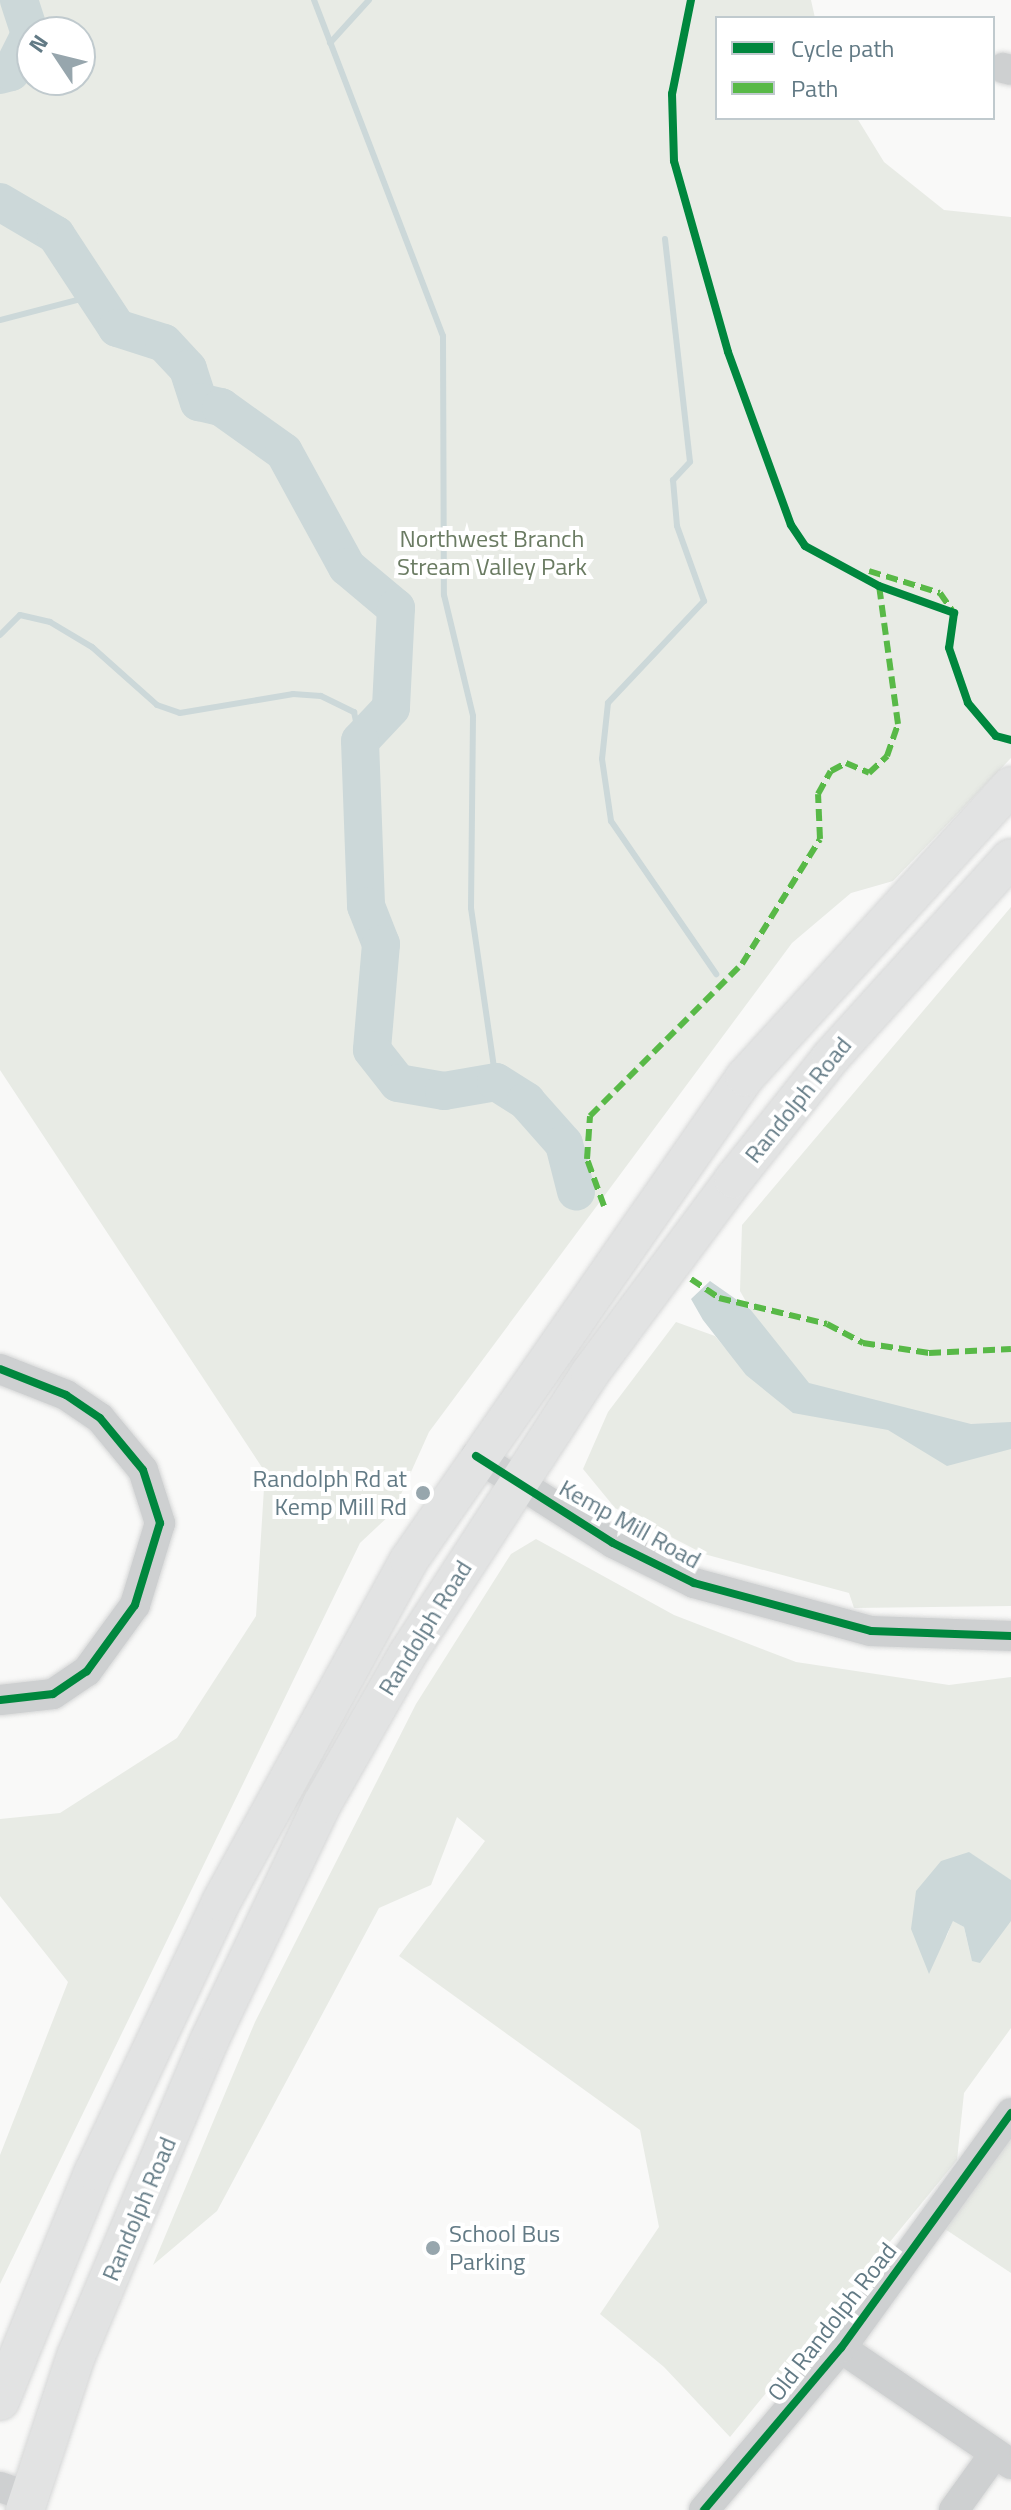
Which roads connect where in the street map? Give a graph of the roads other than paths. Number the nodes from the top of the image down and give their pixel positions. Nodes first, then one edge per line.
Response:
1 (1011, 786) edge
2 (1011, 858) edge
3 (0, 1369) edge
4 (476, 1456) junction
5 (517, 1483) junction
6 (1011, 1636) edge
7 (0, 1700) edge
8 (1011, 2113) edge
9 (841, 2348) junction
10 (0, 2401) edge
11 (1003, 2458) edge
12 (18, 2498) edge
13 (704, 2510) edge
14 (954, 2510) edge

1 - 4 main road, Randolph Road
2 - 5 main road, Randolph Road
3 - 7 street
4 - 5 street, Kemp Mill Road
4 - 10 main road, Randolph Road
5 - 6 street, Kemp Mill Road
5 - 12 main road, Randolph Road
8 - 9 street, Old Randolph Road
9 - 11 street
9 - 13 street, Old Randolph Road
11 - 14 street

